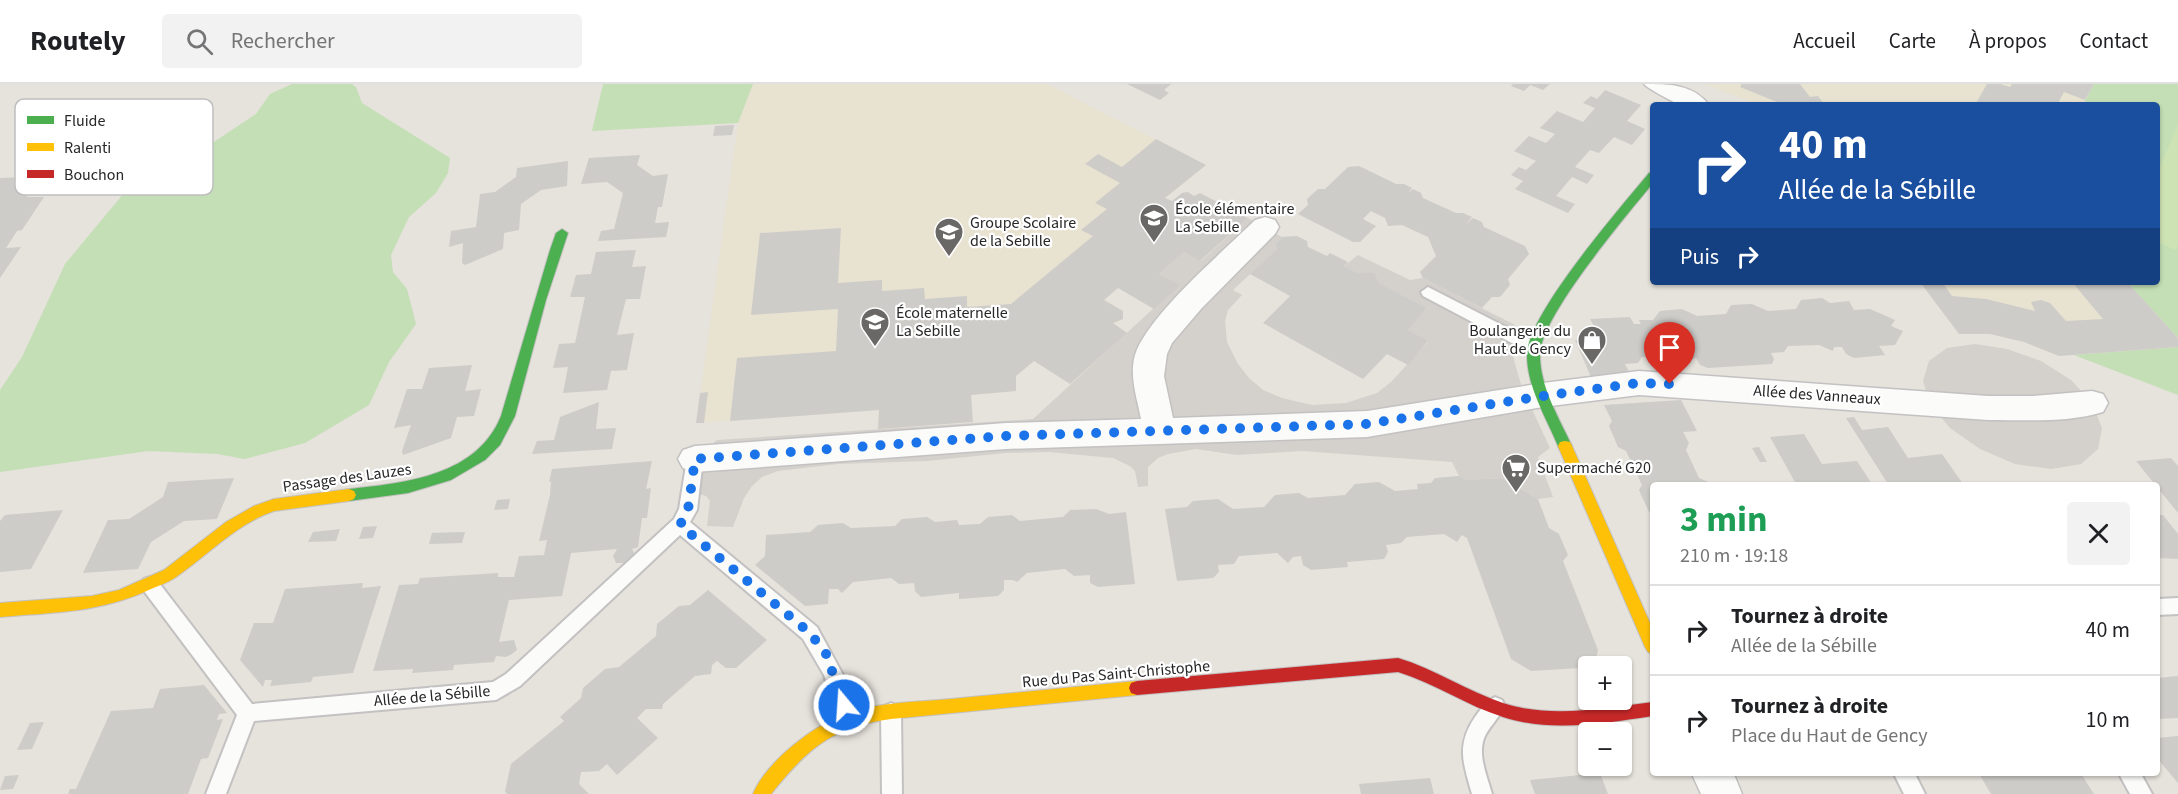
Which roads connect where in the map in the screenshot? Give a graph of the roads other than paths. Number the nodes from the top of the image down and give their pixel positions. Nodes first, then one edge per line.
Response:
1 (1657, 84) edge
2 (1692, 102) edge
3 (1650, 180) edge
4 (1265, 227) dead end
5 (562, 233) dead end
6 (1428, 292) dead end
7 (1532, 347) junction
8 (1543, 396) junction
9 (2092, 403) dead end
10 (1160, 431) junction
11 (695, 459) joint
12 (680, 525) junction
13 (150, 585) junction
14 (2178, 606) edge
15 (2160, 607) edge
16 (0, 610) edge
17 (1650, 640) edge
18 (1495, 706) junction
19 (1650, 710) edge
20 (891, 712) junction
21 (247, 713) junction
22 (848, 720) junction
23 (1713, 776) edge
24 (1905, 776) edge
25 (2131, 776) edge
26 (216, 794) edge
27 (761, 794) edge
28 (892, 794) edge
29 (1482, 794) edge
30 (1722, 794) edge
31 (1915, 794) edge
32 (2142, 794) edge

1 - 2 street
3 - 7 street
4 - 10 street
5 - 13 street, Passage des Lauzes
6 - 7 lane
7 - 8 street
8 - 9 street, Allée des Vanneaux
8 - 10 street, Allée des Vanneaux
8 - 17 street
10 - 11 street, Allée des Vanneaux
11 - 12 lane, Allée de la Sébille
12 - 21 lane, Allée de la Sébille
12 - 22 lane
13 - 16 street, Passage des Lauzes
13 - 21 lane
14 - 15 lane
18 - 19 street, Rue du Pas Saint-Christophe
18 - 20 street, Rue du Pas Saint-Christophe
18 - 29 lane
20 - 22 street, Rue du Pas Saint-Christophe
20 - 28 lane
21 - 26 lane
22 - 27 street, Rue du Pas Saint-Christophe
23 - 30 street
24 - 31 lane
25 - 32 lane

